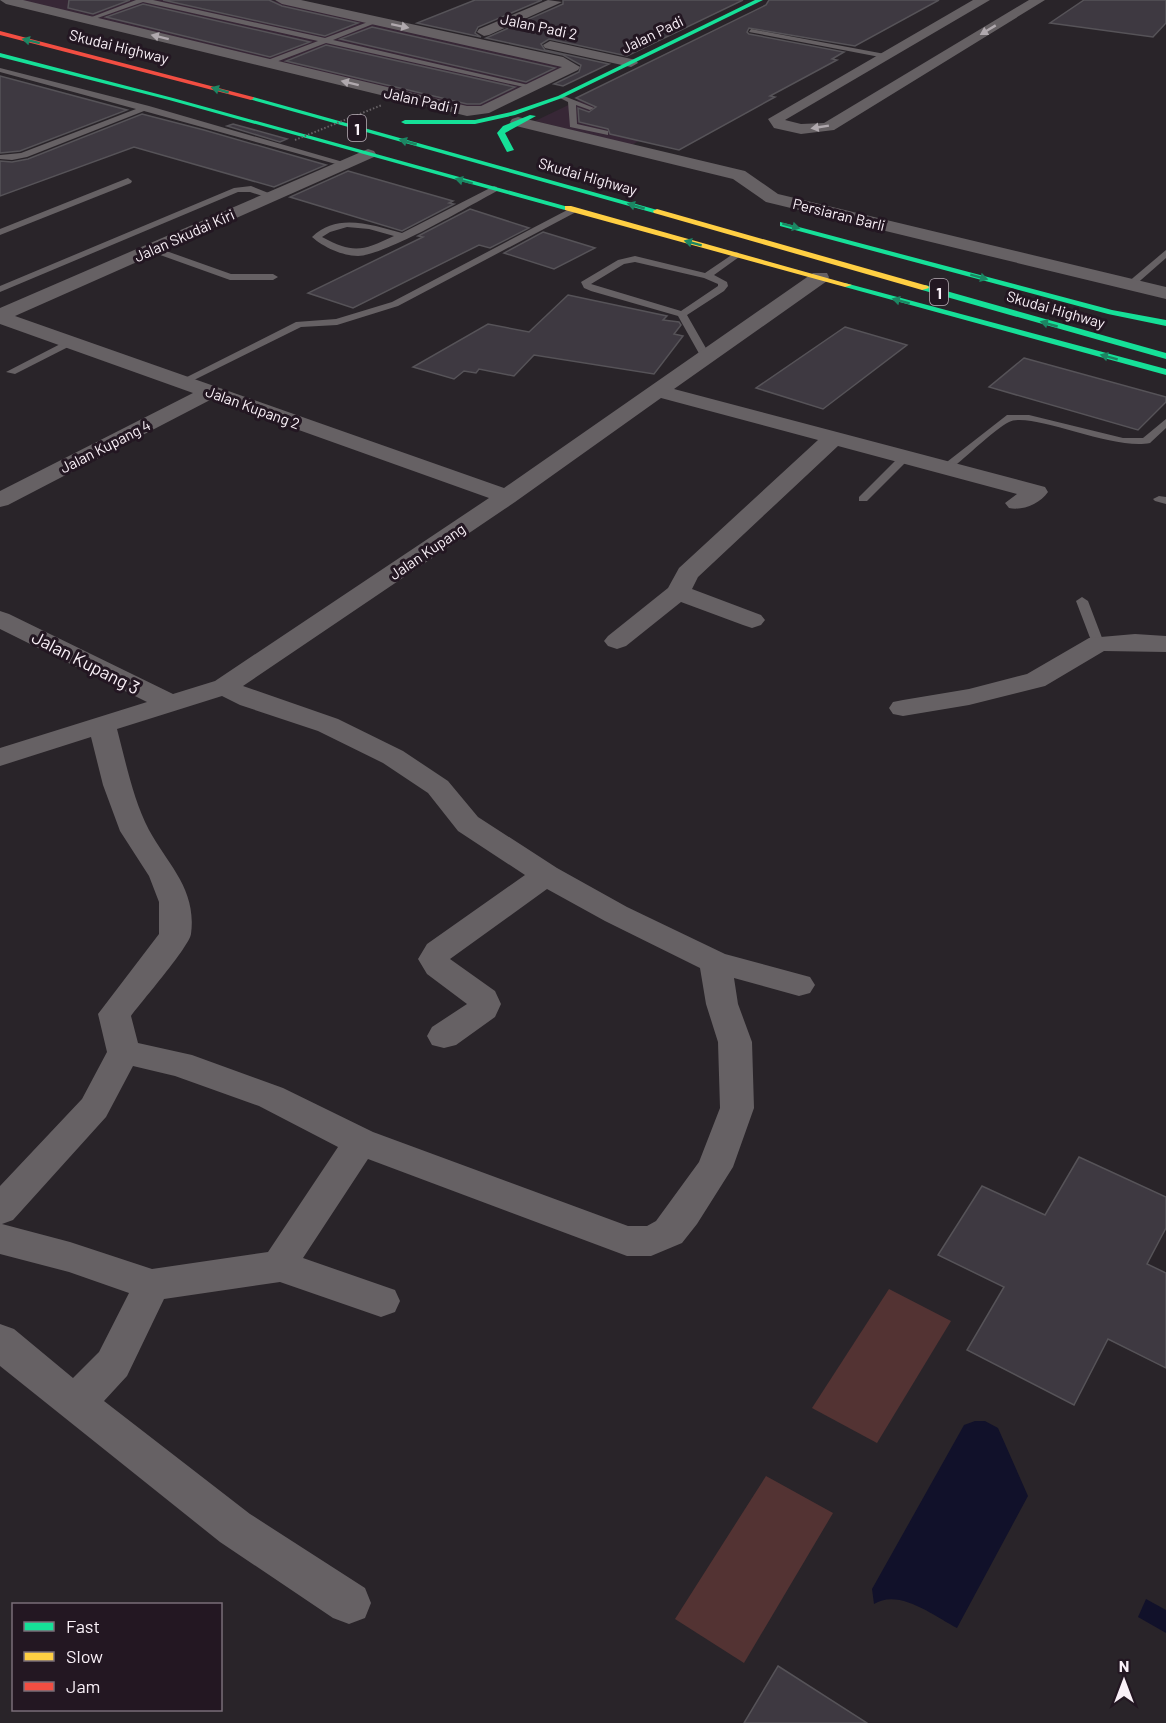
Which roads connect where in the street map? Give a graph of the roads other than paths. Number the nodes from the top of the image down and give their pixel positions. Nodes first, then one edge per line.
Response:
1 (6, 0) edge
2 (143, 0) edge
3 (282, 0) edge
4 (335, 0) edge
5 (760, 0) edge
6 (983, 0) edge
7 (1038, 0) edge
8 (555, 2) dead end
9 (87, 20) junction
10 (0, 21) edge
11 (376, 21) junction
12 (751, 31) dead end
13 (484, 32) junction
14 (0, 33) edge
15 (327, 41) junction
16 (126, 51) dead end
17 (0, 55) edge
18 (885, 56) junction
19 (268, 63) junction
20 (631, 63) junction
21 (0, 70) edge
22 (532, 87) junction
23 (171, 99) junction
24 (566, 99) junction
25 (590, 108) dead end
26 (144, 109) junction
27 (518, 122) junction
28 (453, 135) dead end
29 (603, 135) junction
30 (487, 144) dead end
31 (368, 154) junction
32 (0, 157) edge
33 (346, 164) junction
34 (128, 181) dead end
35 (494, 189) junction
36 (272, 196) junction
37 (573, 210) junction
38 (768, 220) dead end
39 (712, 227) junction
40 (0, 232) edge
41 (403, 236) junction
42 (152, 249) junction
43 (1166, 253) edge
44 (736, 255) junction
45 (707, 276) junction
46 (273, 277) dead end
47 (820, 277) junction
48 (1130, 285) junction
49 (0, 289) edge
50 (1166, 293) edge
51 (682, 314) junction
52 (0, 316) edge
53 (1166, 322) edge
54 (1166, 337) edge
55 (70, 342) junction
56 (1166, 356) edge
57 (706, 357) junction
58 (10, 372) dead end
59 (1166, 372) edge
60 (182, 382) junction
61 (658, 391) junction
62 (210, 392) junction
63 (1166, 422) edge
64 (834, 437) junction
65 (906, 456) junction
66 (947, 467) junction
67 (507, 497) junction
68 (863, 499) dead end
69 (0, 500) edge
70 (1017, 503) dead end
71 (678, 592) junction
72 (1082, 601) dead end
73 (0, 619) edge
74 (752, 620) dead end
75 (617, 641) dead end
76 (1098, 643) junction
77 (1166, 644) edge
78 (224, 687) junction
79 (172, 705) junction
80 (903, 708) dead end
81 (102, 726) junction
82 (0, 757) edge
83 (546, 875) junction
84 (715, 962) junction
85 (799, 985) dead end
86 (444, 1036) dead end
87 (124, 1052) junction
88 (360, 1142) junction
89 (0, 1210) edge
90 (0, 1239) edge
91 (280, 1266) junction
92 (152, 1285) junction
93 (381, 1301) dead end
94 (0, 1341) edge
95 (76, 1403) junction
96 (349, 1603) dead end

1 - 9 street, Jalan Padi 1
2 - 9 lane
2 - 15 lane
3 - 11 street, Jalan Padi 1
4 - 13 street, Jalan Padi 2
5 - 20 main road, Jalan Padi
6 - 18 street
7 -> 18 street
8 - 13 street
19 -> 9 street, Jalan Padi 1
10 - 16 main road, Skudai Highway
11 - 15 lane
11 -> 22 street, Jalan Padi 1
12 - 18 lane
13 - 20 street, Jalan Padi 2
39 -> 14 main road, Skudai Highway / 1
15 - 19 lane
15 - 22 lane
17 - 23 main road
22 -> 19 street, Jalan Padi 1
20 - 24 main road, Jalan Padi
21 - 26 lane
23 - 26 lane
23 - 31 main road
24 - 25 lane
24 - 27 main road, Jalan Padi
24 - 28 main road, Jalan Padi
24 - 29 lane
26 - 32 lane
26 - 33 lane
27 - 29 street, Persiaran Barli
27 - 30 main road
29 - 48 street, Persiaran Barli
31 - 33 street, Jalan Skudai Kiri
35 -> 31 main road
33 - 36 street, Jalan Skudai Kiri
34 - 40 lane
35 - 37 main road
35 - 41 lane
36 - 42 street, Jalan Skudai Kiri
36 - 49 lane
44 -> 37 main road
37 - 60 lane
38 -> 53 main road, Skudai Highway / 1
39 - 54 main road
56 -> 39 main road, Skudai Highway / 1
41 - 41 lane
42 - 46 lane
42 - 52 street, Jalan Skudai Kiri
43 - 48 lane
44 - 45 lane
44 - 47 main road
45 - 51 lane
45 - 51 lane
47 - 57 street, Jalan Kupang
59 -> 47 main road
48 - 50 street, Persiaran Barli
51 - 57 lane
52 - 55 street, Jalan Kupang 2
55 - 58 lane
55 - 60 street, Jalan Kupang 2
57 - 61 street, Jalan Kupang
60 - 62 street, Jalan Kupang 2
61 - 64 street
61 - 67 street, Jalan Kupang
62 - 67 street, Jalan Kupang 2
62 - 69 street, Jalan Kupang 4
63 - 66 lane
64 - 65 street
64 - 71 street
65 - 66 street
65 - 68 lane
66 - 70 street
67 - 78 street, Jalan Kupang
71 - 74 street
71 - 75 street
72 - 76 lane
73 - 79 street, Jalan Kupang 3
76 - 77 street
76 - 80 street
78 - 79 street, Jalan Kupang
78 - 83 street
79 - 81 street, Jalan Kupang
81 - 82 street, Jalan Kupang
81 - 87 street
83 - 84 street
83 - 86 street
84 - 85 street
84 - 88 street
87 - 88 street
87 - 89 street
88 - 91 street
90 - 92 street
91 - 92 street
91 - 93 street
92 - 95 street
94 - 95 street
95 - 96 street

